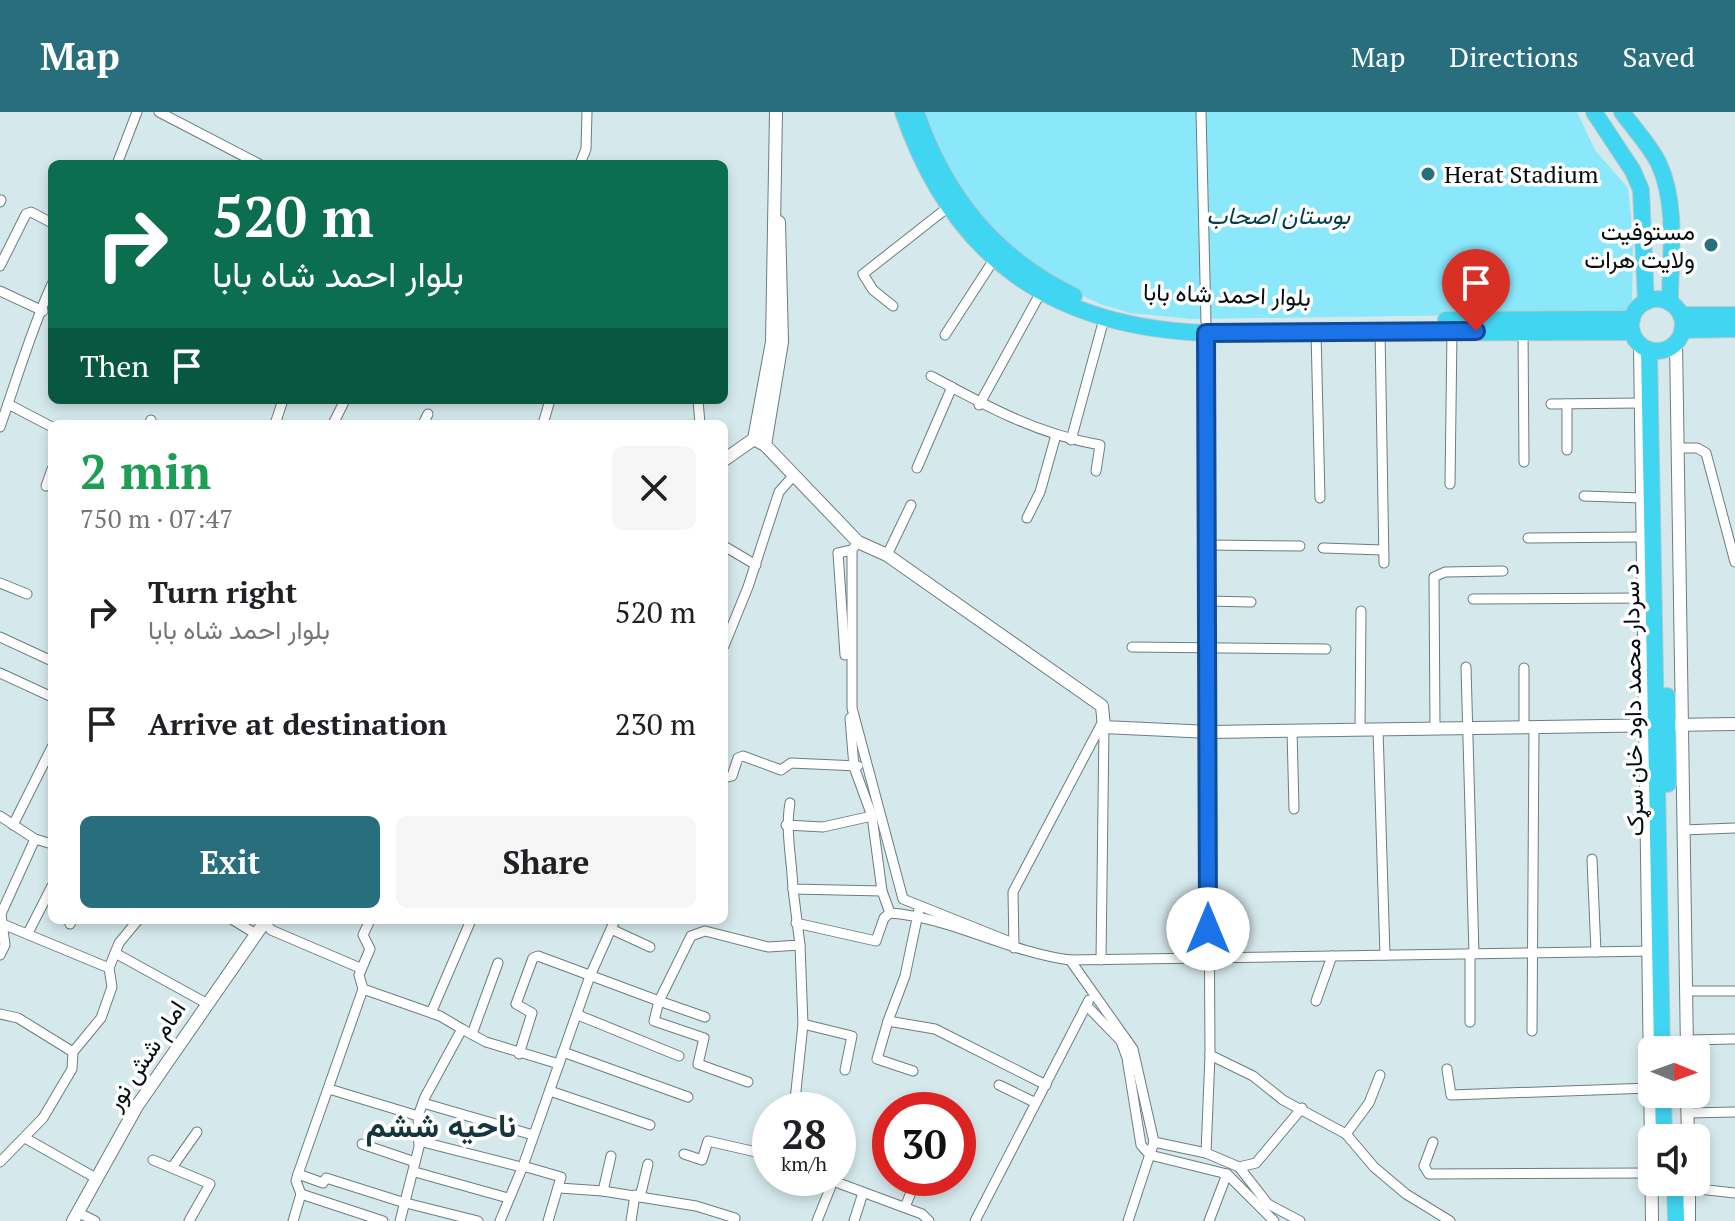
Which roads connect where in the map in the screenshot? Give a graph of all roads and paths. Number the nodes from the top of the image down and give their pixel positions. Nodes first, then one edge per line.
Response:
1 (137, 112) edge
2 (159, 112) edge
3 (587, 112) edge
4 (776, 112) edge
5 (903, 112) edge
6 (916, 112) edge
7 (1201, 112) edge
8 (1594, 112) edge
9 (1622, 112) edge
10 (119, 160) edge
11 (251, 160) edge
12 (582, 160) edge
13 (947, 208) junction
14 (48, 221) edge
15 (995, 258) junction
16 (0, 266) edge
17 (0, 291) edge
18 (1041, 292) junction
19 (48, 296) edge
20 (1646, 302) junction
21 (893, 306) dead end
22 (42, 313) junction
23 (1735, 315) edge
24 (48, 317) edge
25 (1104, 319) junction
26 (1677, 323) junction
27 (1206, 327) junction
28 (1735, 329) edge
29 (1380, 331) junction
30 (1452, 331) junction
31 (1523, 331) junction
32 (1316, 332) junction
33 (945, 335) dead end
34 (1643, 339) junction
35 (931, 376) dead end
36 (952, 387) junction
37 (1640, 403) junction
38 (8, 404) junction
39 (1551, 404) dead end
40 (1567, 404) junction
41 (979, 405) junction
42 (48, 425) edge
43 (0, 427) edge
44 (1056, 435) junction
45 (1071, 440) junction
46 (760, 442) junction
47 (1677, 448) junction
48 (1567, 450) dead end
49 (728, 458) edge
50 (1524, 462) dead end
51 (917, 468) dead end
52 (1096, 471) dead end
53 (794, 475) junction
54 (48, 480) edge
55 (1450, 484) dead end
56 (46, 486) dead end
57 (1584, 496) dead end
58 (1320, 498) dead end
59 (1642, 498) junction
60 (911, 505) dead end
61 (1027, 518) dead end
62 (1735, 525) edge
63 (1727, 536) junction
64 (1642, 537) junction
65 (1528, 538) dead end
66 (1208, 545) junction
67 (855, 546) junction
68 (1300, 546) dead end
69 (728, 548) edge
70 (1323, 548) dead end
71 (1383, 550) junction
72 (887, 555) junction
73 (1735, 562) edge
74 (1384, 563) dead end
75 (756, 565) junction
76 (1503, 571) dead end
77 (0, 583) edge
78 (27, 594) dead end
79 (1643, 598) junction
80 (1473, 599) dead end
81 (1208, 601) junction
82 (1251, 602) dead end
83 (1361, 611) dead end
84 (728, 628) edge
85 (0, 637) edge
86 (1209, 646) junction
87 (1132, 647) dead end
88 (1326, 649) dead end
89 (48, 659) edge
90 (1466, 667) dead end
91 (1524, 668) dead end
92 (0, 673) edge
93 (48, 695) edge
94 (1735, 724) edge
95 (1103, 725) junction
96 (1662, 725) junction
97 (1529, 727) junction
98 (1435, 728) junction
99 (1466, 728) junction
100 (1360, 729) junction
101 (1378, 729) junction
102 (1292, 730) junction
103 (1210, 732) junction
104 (48, 754) edge
105 (866, 765) junction
106 (854, 767) junction
107 (728, 777) edge
108 (790, 803) dead end
109 (1294, 809) dead end
110 (872, 816) junction
111 (7, 821) edge
112 (786, 825) junction
113 (1735, 828) edge
114 (1683, 830) junction
115 (0, 833) edge
116 (35, 839) junction
117 (48, 843) edge
118 (1592, 859) dead end
119 (793, 889) junction
120 (882, 891) junction
121 (48, 894) edge
122 (919, 911) junction
123 (890, 913) junction
124 (796, 923) junction
125 (135, 924) edge
126 (240, 924) edge
127 (263, 924) edge
128 (267, 924) edge
129 (368, 924) edge
130 (469, 924) edge
131 (706, 924) edge
132 (5, 925) junction
133 (613, 925) edge
134 (705, 931) junction
135 (28, 933) junction
136 (256, 934) junction
137 (800, 945) junction
138 (1014, 946) junction
139 (650, 947) dead end
140 (1655, 951) junction
141 (1596, 952) junction
142 (115, 953) junction
143 (1472, 954) junction
144 (1533, 954) junction
145 (0, 955) edge
146 (1385, 955) junction
147 (1332, 956) junction
148 (1052, 958) junction
149 (1208, 958) junction
150 (1070, 960) junction
151 (1101, 960) junction
152 (498, 963) dead end
153 (109, 968) junction
154 (360, 968) junction
155 (590, 976) junction
156 (363, 989) junction
157 (1686, 991) junction
158 (1735, 991) edge
159 (1092, 994) junction
160 (659, 1001) junction
161 (1316, 1001) dead end
162 (206, 1003) junction
163 (1087, 1006) junction
164 (431, 1013) junction
165 (0, 1014) edge
166 (578, 1015) junction
167 (705, 1017) dead end
168 (888, 1021) junction
169 (1470, 1022) dead end
170 (803, 1024) junction
171 (467, 1031) junction
172 (1532, 1031) dead end
173 (1656, 1036) edge
174 (1661, 1036) edge
175 (1681, 1036) edge
176 (1683, 1036) edge
177 (1735, 1039) edge
178 (1710, 1043) edge
179 (73, 1052) junction
180 (563, 1052) junction
181 (519, 1054) junction
182 (1210, 1055) junction
183 (679, 1056) dead end
184 (559, 1064) junction
185 (1447, 1069) dead end
186 (845, 1070) dead end
187 (913, 1071) dead end
188 (1380, 1075) dead end
189 (748, 1082) dead end
190 (999, 1085) dead end
191 (1046, 1085) junction
192 (329, 1089) junction
193 (550, 1091) junction
194 (1638, 1091) edge
195 (796, 1092) edge
196 (688, 1097) dead end
197 (1034, 1102) junction
198 (423, 1103) junction
199 (1302, 1108) junction
200 (1688, 1108) edge
201 (1735, 1112) edge
202 (1688, 1113) junction
203 (418, 1116) junction
204 (1688, 1124) edge
205 (650, 1125) dead end
206 (197, 1132) dead end
207 (1346, 1134) junction
208 (533, 1135) junction
209 (25, 1138) junction
210 (419, 1141) junction
211 (1154, 1142) junction
212 (1433, 1142) dead end
213 (362, 1144) dead end
214 (752, 1151) edge
215 (1206, 1153) junction
216 (684, 1154) dead end
217 (1150, 1155) junction
218 (611, 1156) dead end
219 (153, 1160) dead end
220 (0, 1162) edge
221 (648, 1164) dead end
222 (173, 1166) junction
223 (522, 1166) junction
224 (415, 1167) junction
225 (1239, 1167) junction
226 (1638, 1173) edge
227 (298, 1174) junction
228 (1227, 1174) junction
229 (94, 1177) junction
230 (559, 1188) junction
231 (856, 1189) edge
232 (1710, 1189) edge
233 (603, 1191) junction
234 (863, 1193) junction
235 (1735, 1193) edge
236 (301, 1194) junction
237 (637, 1196) junction
238 (827, 1196) edge
239 (910, 1196) edge
240 (1652, 1196) edge
241 (1665, 1196) edge
242 (1681, 1196) edge
243 (1686, 1196) edge
244 (508, 1198) junction
245 (405, 1203) junction
246 (905, 1207) junction
247 (75, 1217) edge
248 (95, 1221) edge
249 (189, 1221) edge
250 (293, 1221) edge
251 (383, 1221) edge
252 (400, 1221) edge
253 (478, 1221) edge
254 (500, 1221) edge
255 (548, 1221) edge
256 (631, 1221) edge
257 (734, 1221) edge
258 (817, 1221) edge
259 (854, 1221) edge
260 (929, 1221) edge
261 (975, 1221) edge
262 (1128, 1221) edge
263 (1209, 1221) edge
264 (1274, 1221) edge
265 (1300, 1221) edge
266 (1450, 1221) edge
267 (1652, 1221) edge
268 (1666, 1221) edge
269 (1676, 1221) edge
270 (1689, 1221) edge

1 - 10 street
2 - 11 street
3 - 12 street
4 - 46 street
5 - 13 highway, بلوار احمد شاه بابا
6 - 27 highway, بلوار احمد شاه بابا
7 - 27 street
8 - 20 highway
9 - 26 highway
13 - 15 highway, بلوار احمد شاه بابا
13 - 21 street
14 - 16 street
15 - 18 highway, بلوار احمد شاه بابا
15 - 33 street
17 - 22 street
18 - 25 highway, بلوار احمد شاه بابا
18 - 41 street
19 - 22 street
20 - 26 highway
20 - 34 highway
22 - 24 street
22 - 38 street
23 - 26 highway
25 - 27 highway, بلوار احمد شاه بابا
25 - 45 street
26 - 28 highway
26 - 34 highway
26 - 47 street, د سردار محمد داود خان سړک
27 - 32 highway, بلوار احمد شاه بابا
27 - 34 highway, بلوار احمد شاه بابا
27 - 66 street
29 - 30 highway, بلوار احمد شاه بابا
29 - 32 highway, بلوار احمد شاه بابا
29 - 71 street
30 - 31 highway, بلوار احمد شاه بابا
30 - 55 street
31 - 34 highway, بلوار احمد شاه بابا
31 - 50 street
32 - 58 street
34 - 37 street, د سردار محمد داود خان سړک
34 - 96 highway, د سردار محمد داود خان سړک
35 - 36 street
36 - 41 street
36 - 51 street
37 - 40 street
37 - 59 street, د سردار محمد داود خان سړک
38 - 42 street
38 - 43 street
39 - 40 street
40 - 48 street
41 - 44 street
44 - 45 street
44 - 61 street
45 - 52 street
46 - 49 street
46 - 53 street
47 - 63 street
47 - 96 street, د سردار محمد داود خان سړک
53 - 67 street
53 - 75 street
54 - 56 street
57 - 59 street
59 - 64 street, د سردار محمد داود خان سړک
60 - 72 street
62 - 63 street
63 - 73 street
64 - 65 street
64 - 79 street, د سردار محمد داود خان سړک
66 - 68 street
66 - 81 street
67 - 72 street
67 - 105 street
67 - 106 street
69 - 75 street
70 - 71 street
71 - 74 street
72 - 95 street
75 - 84 street
76 - 98 street
77 - 78 street
79 - 80 street
79 - 96 street, د سردار محمد داود خان سړک
81 - 82 street
81 - 86 street
83 - 100 street
85 - 89 street
86 - 87 street
86 - 88 street
86 - 103 street
90 - 99 street
91 - 97 street
92 - 93 street
94 - 96 street
95 - 103 street
95 - 138 street
95 - 151 street
96 - 97 street
96 - 114 street, د سردار محمد داود خان سړک
96 - 140 highway, د سردار محمد داود خان سړک
96 - 175 highway, د سردار محمد داود خان سړک
97 - 99 street
97 - 144 street
98 - 99 street
98 - 101 street
99 - 143 street
100 - 101 street
100 - 102 street
101 - 146 street
102 - 103 street
102 - 109 street
103 - 149 street
104 - 111 street
105 - 106 street
105 - 122 street
106 - 107 street
106 - 110 street
108 - 112 street
110 - 112 street
110 - 120 street
111 - 115 street
111 - 116 street
112 - 119 street
113 - 114 street
114 - 157 street, د سردار محمد داود خان سړک
116 - 117 street
116 - 132 street
118 - 141 street
119 - 120 street
119 - 124 street
120 - 123 street
121 - 135 street
122 - 123 street
122 - 138 street
122 - 168 street
123 - 124 street
124 - 137 street
125 - 142 street
126 - 136 street
127 - 136 street, امام شش نور
128 - 154 street
129 - 154 street
130 - 164 street
131 - 134 street
132 - 135 street
132 - 145 street
133 - 139 street
133 - 155 street
134 - 137 street
134 - 160 street
135 - 153 street
136 - 162 street, امام شش نور
137 - 170 street
138 - 148 street
138 - 148 street
140 - 141 street
140 - 173 street, د سردار محمد داود خان سړک
140 - 174 highway, د سردار محمد داود خان سړک
141 - 144 street
142 - 153 street
142 - 162 street
143 - 144 street
143 - 146 street
143 - 169 street
144 - 172 street
146 - 147 street
147 - 149 street
147 - 161 street
148 - 150 street
149 - 151 street
149 - 182 street
150 - 151 street
150 - 159 street
152 - 171 street
153 - 179 street
154 - 156 street
155 - 160 street
155 - 166 street
155 - 181 street
156 - 164 street
156 - 192 street
157 - 158 street
157 - 176 street, د سردار محمد داود خان سړک
159 - 163 street
159 - 211 street
160 - 167 street
160 - 189 street
162 - 229 street, امام شش نور
163 - 191 street
163 - 217 street
164 - 171 street
165 - 179 street
166 - 180 street
166 - 183 street
168 - 187 street
168 - 191 street
170 - 186 street
170 - 195 street
171 - 181 street
171 - 198 street
177 - 178 street
179 - 209 street
180 - 184 street
180 - 196 street
181 - 184 street
182 - 199 street
182 - 215 street
184 - 193 street
185 - 194 street
188 - 207 street
190 - 197 street
191 - 197 street
192 - 203 street
192 - 227 street
193 - 205 street
193 - 208 street
197 - 261 street
198 - 203 street
198 - 208 street
199 - 207 street
199 - 225 street
200 - 202 street
201 - 202 street
202 - 204 street
203 - 210 street
206 - 222 street
207 - 266 street
208 - 223 street
209 - 220 street
209 - 229 street
210 - 223 street
210 - 224 street
211 - 215 street
211 - 217 street
212 - 226 street
213 - 224 street
214 - 216 street
215 - 225 street
217 - 228 street
217 - 262 street
218 - 233 street
219 - 222 street
221 - 237 street
222 - 249 street
223 - 230 street
223 - 244 street
224 - 244 street
224 - 245 street
225 - 265 street
227 - 236 street
227 - 245 street
228 - 263 street
228 - 264 street
229 - 247 street, امام شش نور
230 - 233 street
230 - 255 street
231 - 234 street
232 - 235 street
233 - 237 street
234 - 246 street
234 - 259 street
236 - 250 street
236 - 251 street
237 - 256 street
237 - 257 street
238 - 258 street
239 - 246 street
240 - 267 street, د سردار محمد داود خان سړک
241 - 268 highway
242 - 269 highway
243 - 270 street
244 - 254 street
245 - 252 street
245 - 253 street
246 - 260 street
247 - 248 street

